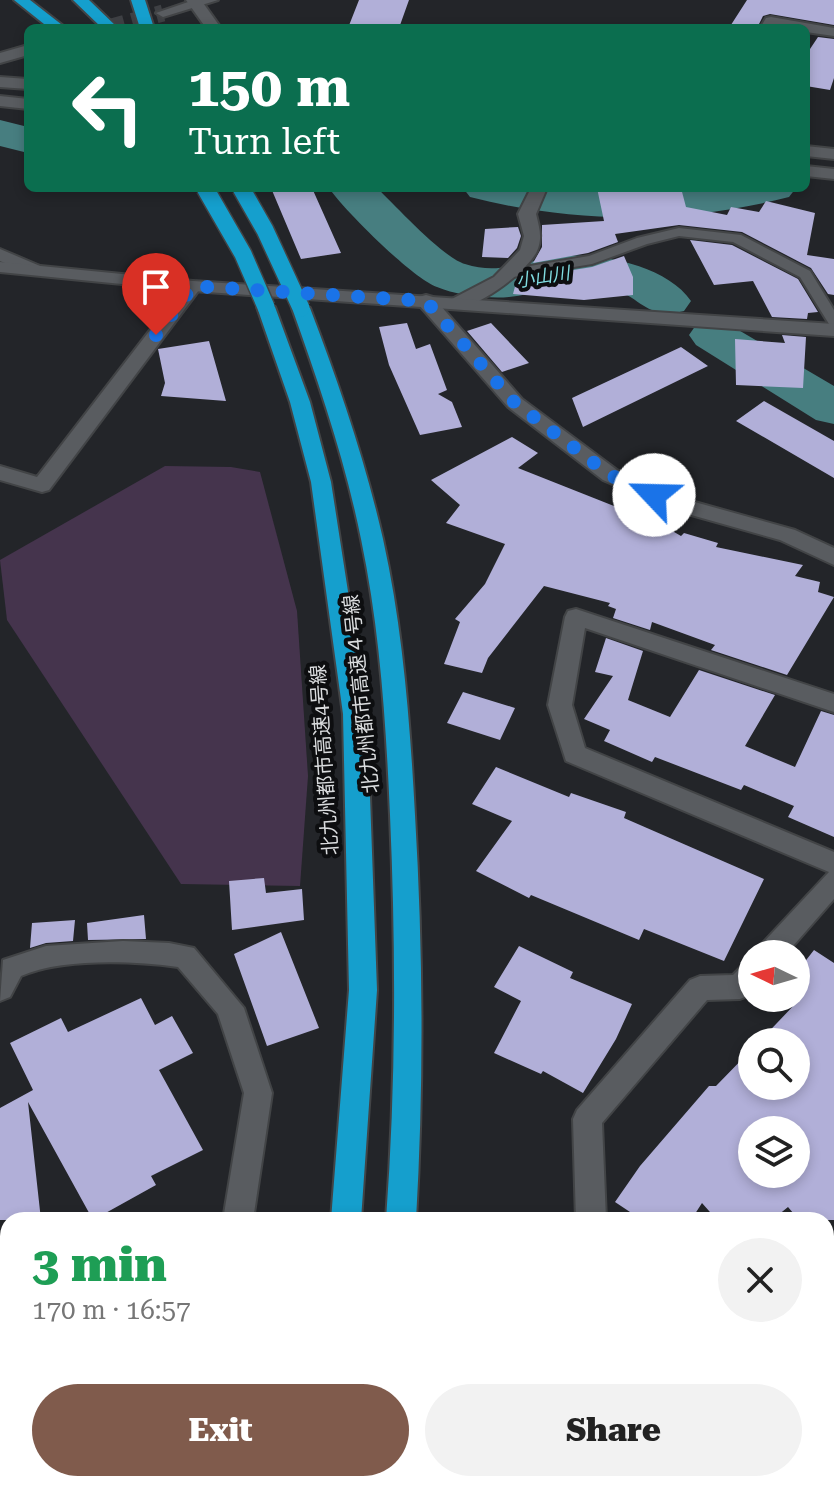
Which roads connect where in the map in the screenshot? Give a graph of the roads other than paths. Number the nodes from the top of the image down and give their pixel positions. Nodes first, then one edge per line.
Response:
1 (47, 0) edge
2 (80, 0) edge
3 (136, 0) edge
4 (211, 0) edge
5 (20, 1) edge
6 (193, 2) edge
7 (0, 4) edge
8 (163, 13) tunnel mouth
9 (53, 24) edge
10 (73, 24) edge
11 (107, 24) edge
12 (145, 24) edge
13 (211, 24) edge
14 (769, 24) edge
15 (788, 24) edge
16 (810, 28) edge
17 (834, 32) edge
18 (24, 51) edge
19 (0, 58) edge
20 (0, 82) edge
21 (24, 84) edge
22 (0, 101) edge
23 (24, 104) edge
24 (810, 151) edge
25 (834, 154) edge
26 (810, 171) edge
27 (834, 174) edge
28 (207, 192) edge
29 (243, 192) edge
30 (251, 192) edge
31 (537, 192) edge
32 (265, 230) junction
33 (0, 254) edge
34 (0, 267) edge
35 (34, 270) junction
36 (507, 274) junction
37 (193, 286) junction
38 (426, 301) junction
39 (457, 304) junction
40 (834, 321) edge
41 (834, 330) edge
42 (0, 473) edge
43 (834, 557) edge
44 (834, 703) edge
45 (834, 863) edge
46 (834, 881) edge
47 (781, 940) edge
48 (738, 987) edge
49 (0, 989) edge
50 (239, 1212) edge
51 (347, 1212) edge
52 (401, 1212) edge
53 (591, 1212) edge

1 - 10 highway
2 - 11 highway
3 - 12 highway
4 - 6 street
5 - 7 highway
5 - 9 highway
6 - 8 street
6 - 13 street
14 - 15 street
16 - 17 street
18 - 19 street
20 - 21 street
22 - 23 street
24 - 25 street
26 - 27 street
28 - 51 highway, 北九州都市高速4号線, bridge
29 - 32 highway, 北九州都市高速４号線, bridge
30 - 32 highway, bridge
31 - 36 street
32 - 52 highway, 北九州都市高速４号線, bridge
33 - 35 street
34 - 35 street
35 - 37 street
36 - 39 street
36 - 40 lane
37 - 38 street
37 - 42 street
38 - 39 street
38 - 43 street
39 - 41 street
44 - 45 street
46 - 47 street
48 - 53 street
49 - 50 street

